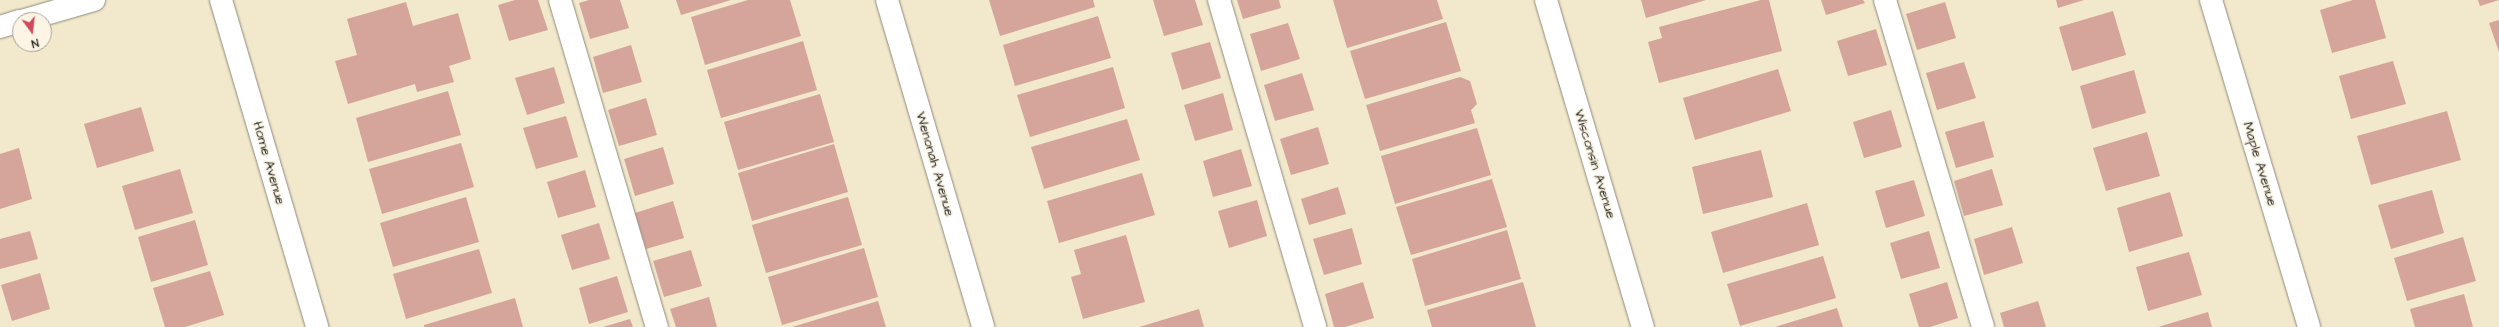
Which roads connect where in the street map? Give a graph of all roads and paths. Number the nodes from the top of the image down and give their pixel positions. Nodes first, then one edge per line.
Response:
1 (94, 0) edge
2 (221, 0) edge
3 (560, 0) edge
4 (887, 0) edge
5 (1219, 0) edge
6 (1546, 0) edge
7 (1885, 0) edge
8 (2211, 0) edge
9 (52, 12) edge
10 (12, 23) edge
11 (0, 27) edge
12 (317, 327) edge
13 (657, 327) edge
14 (983, 327) edge
15 (1315, 327) edge
16 (1644, 327) edge
17 (1983, 327) edge
18 (2309, 327) edge

1 - 9 street
2 - 12 street, Home Avenue
3 - 13 street
4 - 14 street, Wenonah Avenue
5 - 15 street
6 - 16 street, Wisconsin Avenue
7 - 17 street
8 - 18 street, Maple Avenue
10 - 11 street

